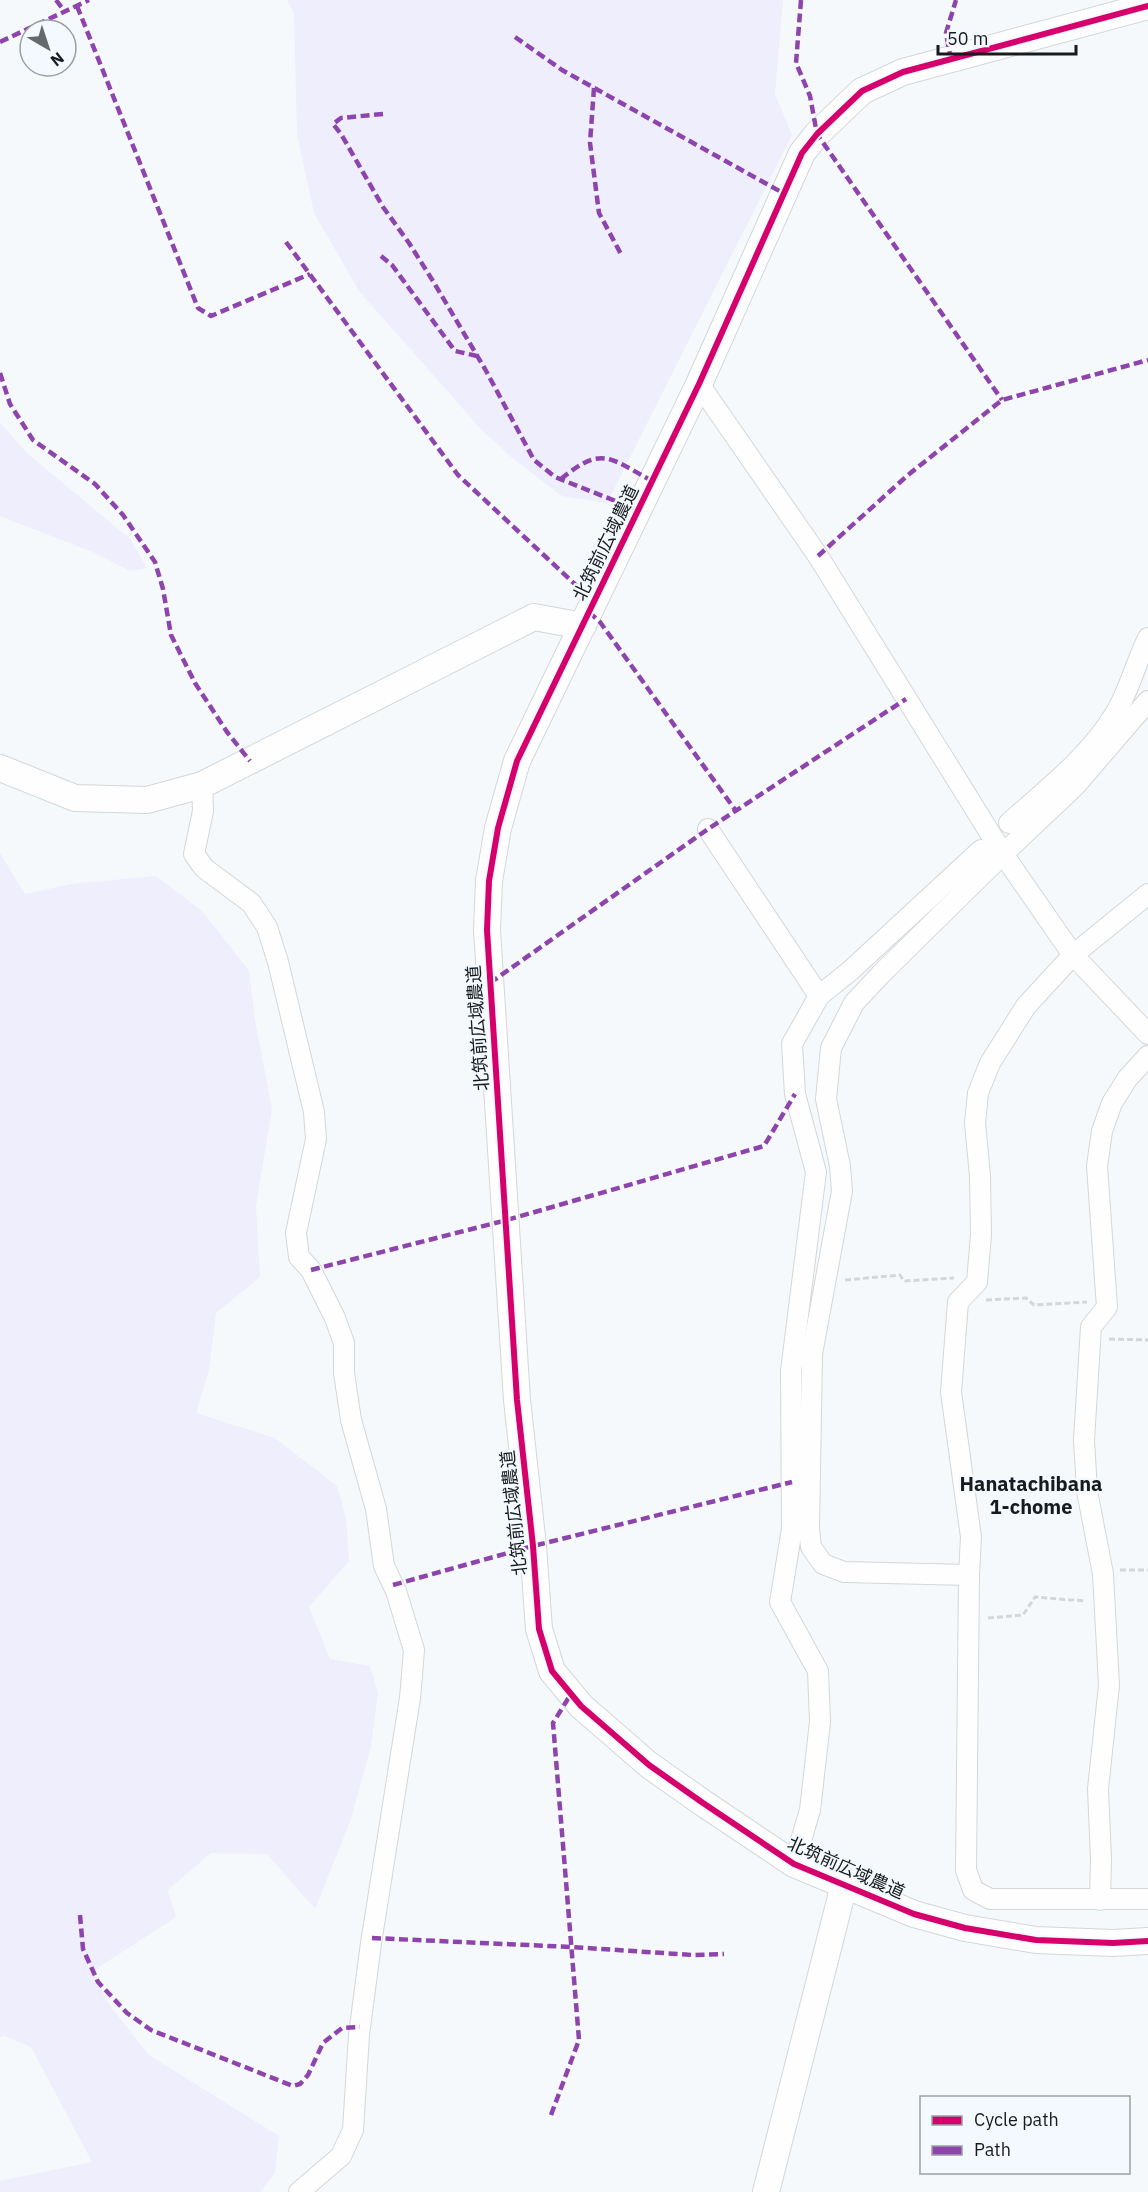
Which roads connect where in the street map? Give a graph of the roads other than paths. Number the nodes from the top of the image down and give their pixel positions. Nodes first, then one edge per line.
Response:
1 (1148, 6) edge
2 (699, 384) junction
3 (583, 626) junction
4 (1148, 638) edge
5 (1148, 701) edge
6 (0, 768) edge
7 (202, 785) junction
8 (1009, 823) dead end
9 (708, 829) dead end
10 (981, 850) dead end
11 (1003, 854) junction
12 (1148, 894) edge
13 (1073, 956) junction
14 (819, 996) junction
15 (1148, 1034) edge
16 (1148, 1056) edge
17 (829, 1114) junction
18 (803, 1124) junction
19 (969, 1575) junction
20 (794, 1864) junction
21 (844, 1885) junction
22 (1148, 1899) edge
23 (1100, 1900) junction
24 (1148, 1941) edge
25 (299, 2192) edge
26 (766, 2192) edge

1 - 2 street, 北筑前広域農道
2 - 3 street, 北筑前広域農道
2 - 11 street
3 - 7 street
3 - 20 street, 北筑前広域農道
4 - 8 street
5 - 11 street
6 - 7 street
7 - 25 street
9 - 14 street
10 - 14 street
11 - 13 street
11 - 17 street
12 - 13 street
13 - 15 street
13 - 19 street
14 - 18 street
16 - 23 street
17 - 18 street
17 - 19 street
18 - 20 street
19 - 23 street
20 - 21 street, 北筑前広域農道
21 - 24 street, 北筑前広域農道
21 - 26 street
22 - 23 street

